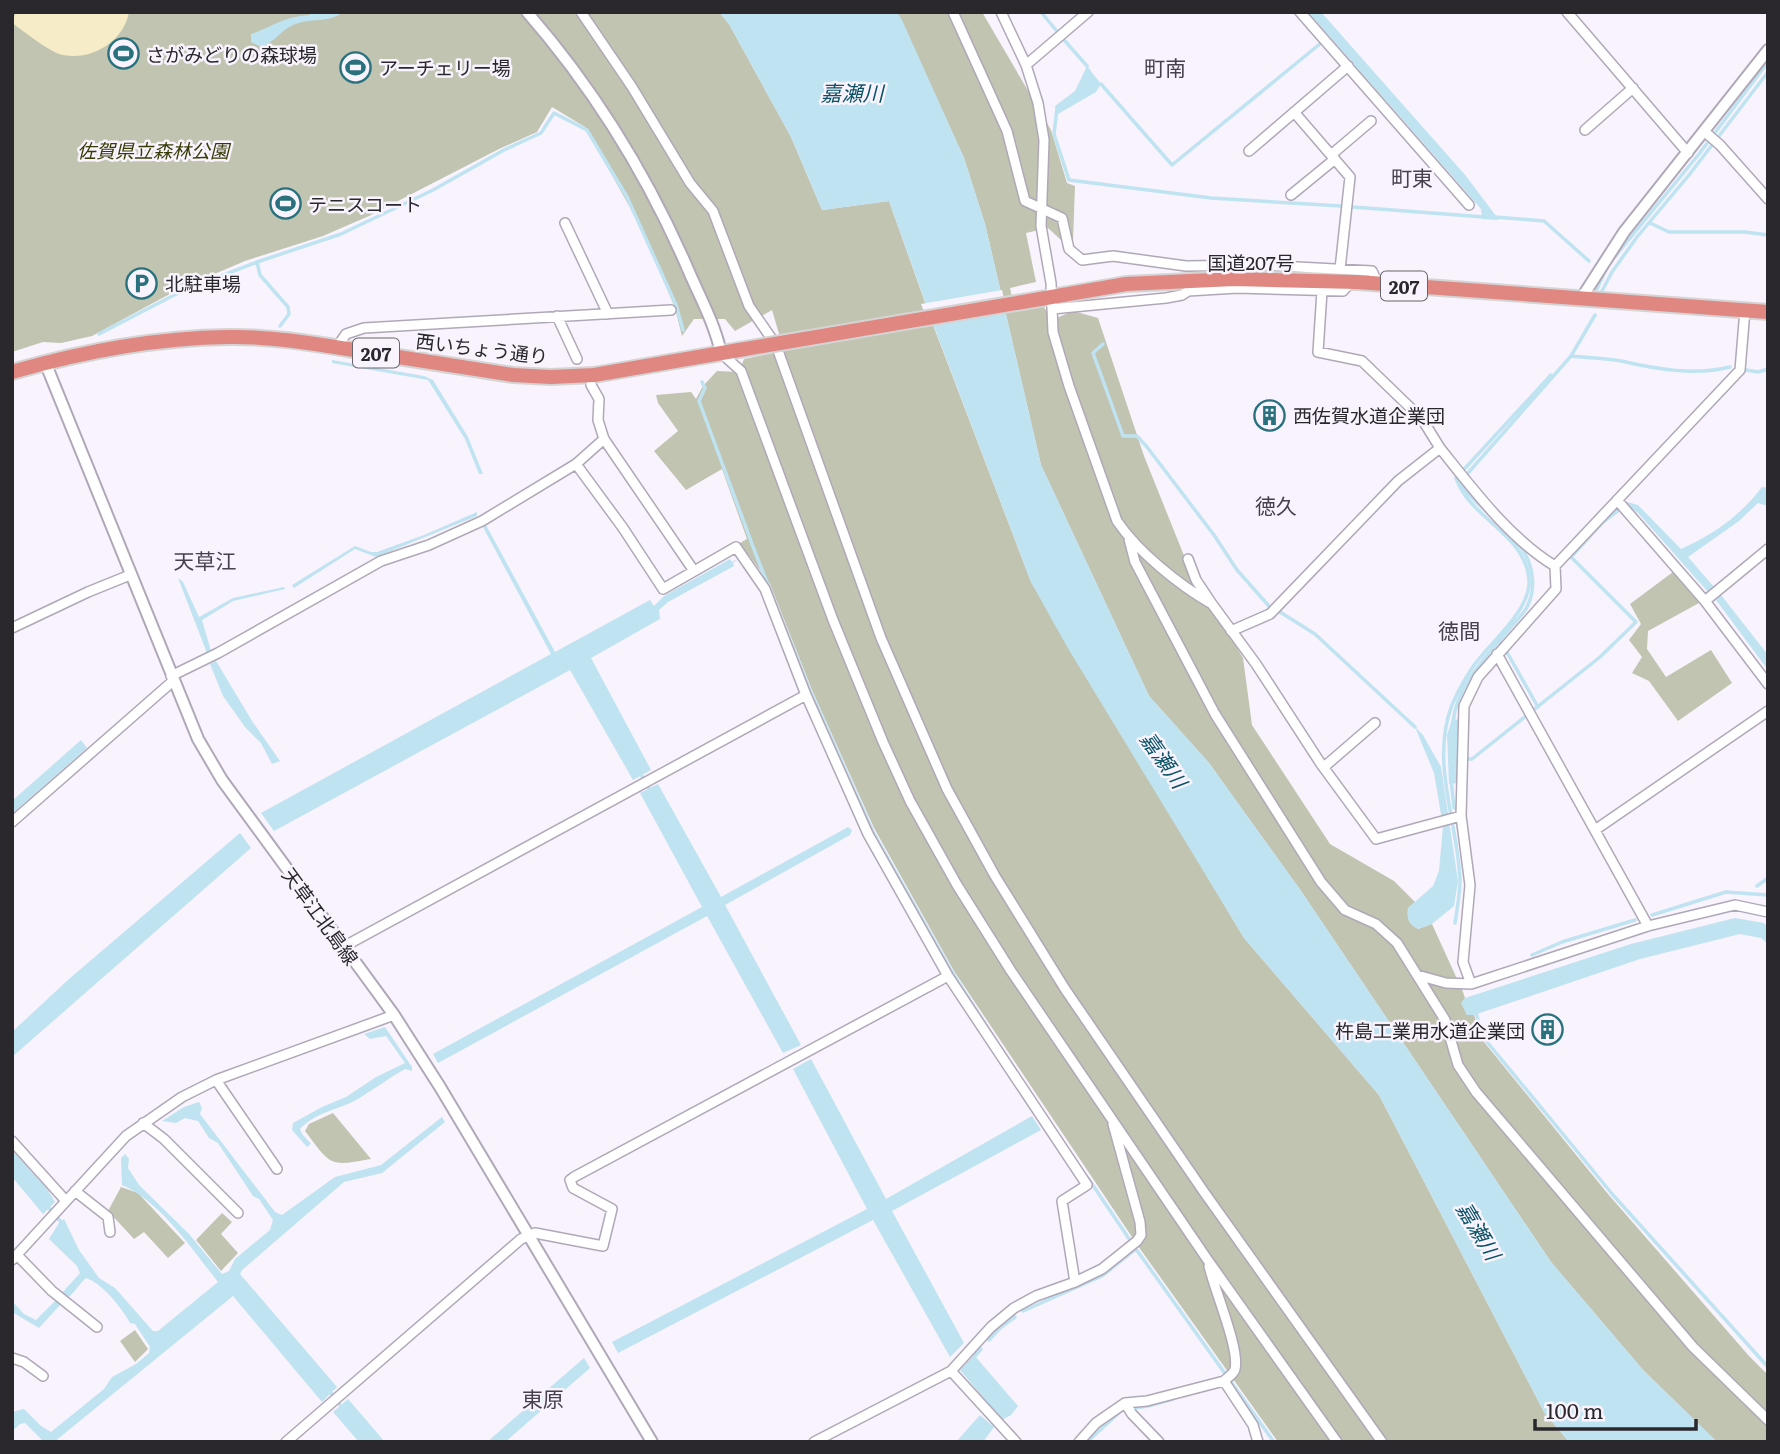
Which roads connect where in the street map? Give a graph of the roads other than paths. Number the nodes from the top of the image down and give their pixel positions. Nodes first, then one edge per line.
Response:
1 (527, 12) edge
2 (581, 12) edge
3 (953, 12) edge
4 (1001, 12) edge
5 (1088, 12) edge
6 (1300, 12) edge
7 (1567, 12) edge
8 (1768, 50) edge
9 (1026, 65) junction
10 (1348, 66) junction
11 (1633, 88) junction
12 (1294, 112) junction
13 (1371, 121) dead end
14 (1585, 130) dead end
15 (1705, 132) junction
16 (1249, 151) dead end
17 (1688, 153) junction
18 (1333, 157) junction
19 (1291, 195) dead end
20 (1768, 199) edge
21 (1469, 205) dead end
22 (1042, 211) junction
23 (565, 223) dead end
24 (1340, 269) junction
25 (1351, 282) junction
26 (1378, 284) junction
27 (1322, 291) junction
28 (1581, 299) junction
29 (1048, 302) junction
30 (671, 310) dead end
31 (1745, 310) junction
32 (1768, 312) edge
33 (608, 314) junction
34 (556, 316) junction
35 (337, 347) junction
36 (739, 350) joint
37 (721, 353) junction
38 (577, 359) dead end
39 (45, 362) junction
40 (12, 372) edge
41 (591, 386) dead end
42 (604, 439) junction
43 (1440, 448) junction
44 (576, 464) junction
45 (1617, 500) junction
46 (1129, 539) junction
47 (1768, 549) edge
48 (1188, 559) dead end
49 (1555, 566) junction
50 (694, 571) junction
51 (130, 575) junction
52 (1712, 596) junction
53 (1212, 604) junction
54 (12, 628) edge
55 (1231, 631) junction
56 (1502, 648) junction
57 (172, 678) junction
58 (1768, 684) edge
59 (806, 695) junction
60 (1768, 711) edge
61 (1375, 723) dead end
62 (1324, 767) junction
63 (1457, 817) junction
64 (12, 822) edge
65 (1595, 830) junction
66 (1768, 912) edge
67 (1648, 926) junction
68 (344, 947) junction
69 (1417, 975) junction
70 (948, 976) junction
71 (1471, 984) junction
72 (394, 1015) junction
73 (216, 1080) junction
74 (1113, 1122) junction
75 (143, 1123) junction
76 (12, 1140) edge
77 (276, 1169) dead end
78 (75, 1191) junction
79 (66, 1201) junction
80 (238, 1213) dead end
81 (110, 1232) dead end
82 (529, 1236) junction
83 (14, 1258) edge
84 (1208, 1259) junction
85 (1075, 1282) junction
86 (97, 1327) dead end
87 (12, 1358) edge
88 (951, 1371) junction
89 (43, 1376) dead end
90 (1228, 1378) junction
91 (1125, 1403) junction
92 (1768, 1420) edge
93 (286, 1442) edge
94 (652, 1442) edge
95 (814, 1442) edge
96 (1016, 1442) edge
97 (1079, 1442) edge
98 (1159, 1442) edge
99 (1258, 1442) edge
100 (1337, 1442) edge
101 (1382, 1442) edge

1 - 37 street
2 - 101 street
3 - 22 street
4 - 9 street
5 - 9 street
6 - 10 street
7 - 11 street
8 - 15 street
9 - 22 street
10 - 12 street
10 - 21 street
11 - 14 street
11 - 17 street
12 - 16 street
12 - 18 street
13 - 18 street
15 - 17 street
15 - 20 street
17 - 28 street
18 - 19 street
18 - 24 street
22 - 24 street
22 - 29 street
23 - 33 street
24 - 26 street
25 - 26 highway, 国道207号 / 207
25 - 27 street
25 - 29 highway, 国道207号 / 207
26 - 28 highway, 国道207号 / 207
27 - 29 street
27 - 43 street
28 - 31 highway, 国道207号 / 207
29 - 36 highway, 国道207号 / 207, bridge
29 - 46 street
30 - 33 street
31 - 32 highway, 国道207号 / 207
31 - 45 street
33 - 34 street
34 - 35 street
34 - 38 street
35 - 37 highway, 西いちょう通り / 207
35 - 39 highway, 西いちょう通り / 207
36 - 37 highway, 西いちょう通り / 207
37 - 74 street
39 - 40 highway, 西いちょう通り / 207
39 - 51 street, 天草江北島線
41 - 42 street
42 - 44 street
42 - 50 street
43 - 49 street
43 - 55 street
44 - 50 street
44 - 57 street
45 - 49 street
45 - 52 street
46 - 53 street
46 - 69 street
47 - 52 street
48 - 53 street
49 - 56 street
50 - 59 street
51 - 54 street
51 - 57 street, 天草江北島線
52 - 58 street
53 - 55 street
55 - 62 street
56 - 63 street
56 - 65 street
57 - 64 street
57 - 68 street, 天草江北島線
59 - 68 street
59 - 70 street
60 - 65 street
61 - 62 street
62 - 63 street
63 - 71 street
65 - 67 street
66 - 67 street
67 - 71 street
68 - 72 street, 天草江北島線
69 - 71 street
69 - 92 street
70 - 82 street
70 - 85 street
72 - 73 street
72 - 82 street, 天草江北島線
73 - 75 street
73 - 77 street
74 - 84 street
74 - 85 street
75 - 78 street
75 - 80 street
76 - 79 street
78 - 79 street
78 - 81 street
79 - 83 street
82 - 93 street
82 - 94 street, 天草江北島線
83 - 86 street
84 - 90 street
84 - 100 street
85 - 88 street
87 - 89 street
88 - 95 street
88 - 96 street
90 - 91 street
90 - 99 street
91 - 97 street
91 - 98 street

